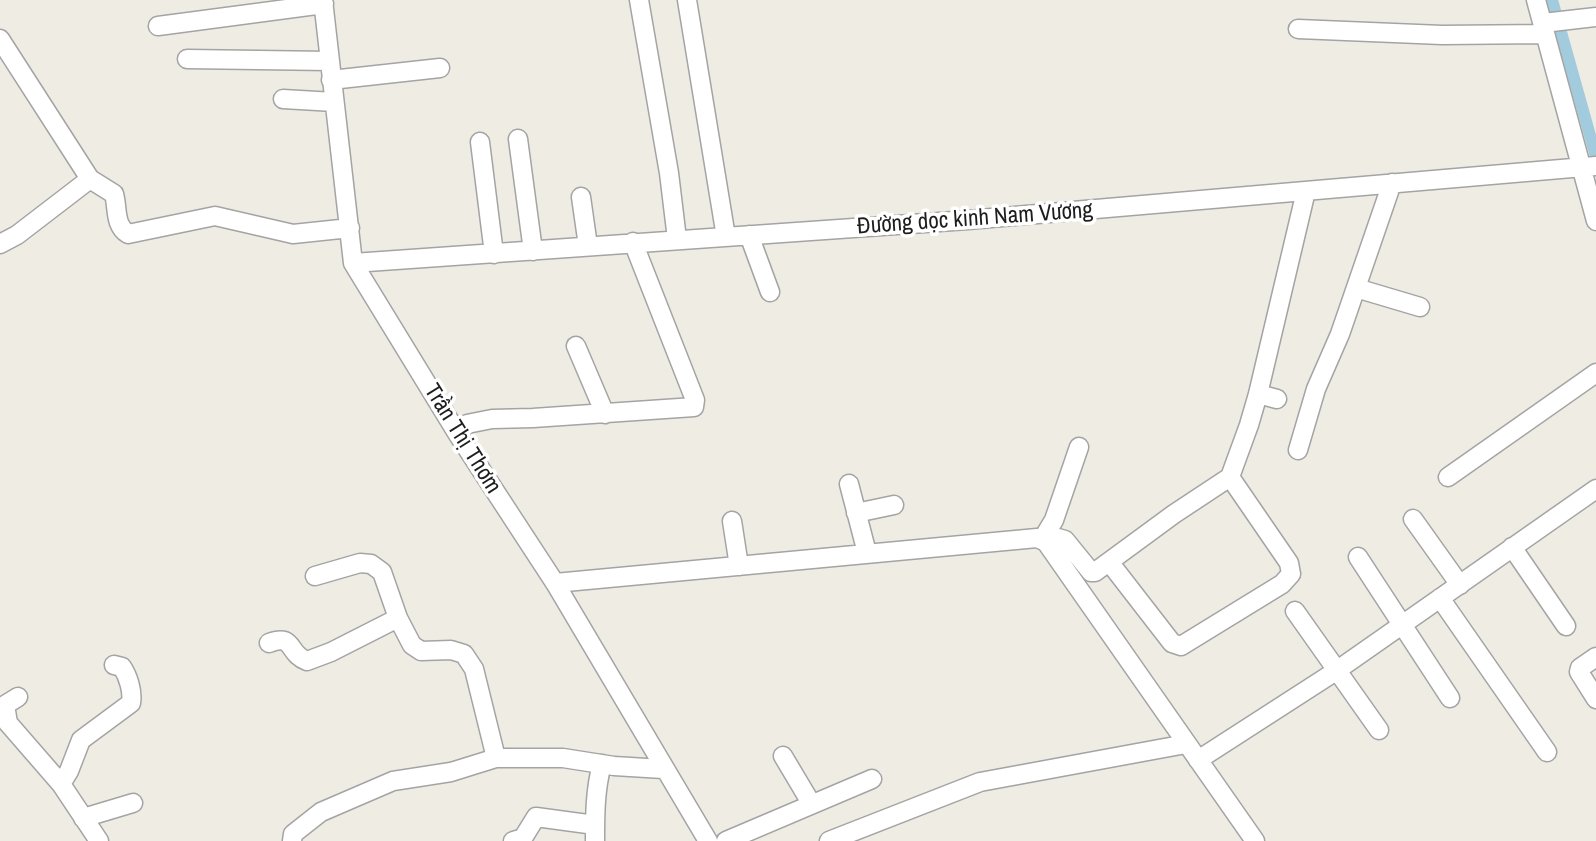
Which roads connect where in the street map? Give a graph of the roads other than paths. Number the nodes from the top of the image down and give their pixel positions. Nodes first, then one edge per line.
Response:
1 (639, 0) edge
2 (687, 0) edge
3 (1536, 0) edge
4 (324, 2) edge
5 (1596, 17) edge
6 (1552, 24) junction
7 (158, 26) dead end
8 (1298, 29) dead end
9 (0, 39) edge
10 (187, 59) dead end
11 (440, 68) dead end
12 (330, 71) junction
13 (283, 99) dead end
14 (334, 102) junction
15 (518, 139) dead end
16 (480, 142) dead end
17 (1590, 167) edge
18 (90, 179) junction
19 (1392, 183) junction
20 (1306, 191) junction
21 (581, 197) dead end
22 (1596, 221) edge
23 (349, 228) junction
24 (749, 235) junction
25 (726, 237) junction
26 (677, 239) junction
27 (634, 242) junction
28 (0, 244) edge
29 (588, 246) junction
30 (533, 251) junction
31 (494, 254) junction
32 (352, 263) junction
33 (1356, 288) junction
34 (770, 292) dead end
35 (1420, 307) dead end
36 (576, 346) dead end
37 (1596, 373) edge
38 (1258, 394) junction
39 (1278, 399) dead end
40 (606, 414) junction
41 (457, 433) junction
42 (1079, 447) dead end
43 (1298, 450) dead end
44 (1230, 477) junction
45 (1448, 477) dead end
46 (849, 484) dead end
47 (1596, 489) edge
48 (894, 505) dead end
49 (856, 513) junction
50 (1413, 519) dead end
51 (733, 521) dead end
52 (1044, 541) junction
53 (1512, 547) junction
54 (867, 553) junction
55 (1358, 557) dead end
56 (1110, 563) junction
57 (739, 566) junction
58 (315, 576) dead end
59 (555, 583) junction
60 (1460, 584) junction
61 (1440, 598) junction
62 (1295, 611) dead end
63 (398, 618) junction
64 (1403, 625) junction
65 (1566, 626) dead end
66 (269, 643) dead end
67 (1596, 657) edge
68 (114, 665) dead end
69 (1336, 671) junction
70 (18, 697) dead end
71 (1450, 698) dead end
72 (1596, 699) edge
73 (1379, 730) dead end
74 (1186, 744) junction
75 (1547, 752) dead end
76 (783, 756) dead end
77 (496, 758) junction
78 (1198, 760) junction
79 (602, 764) junction
80 (663, 769) junction
81 (872, 779) dead end
82 (61, 784) junction
83 (133, 803) dead end
84 (811, 803) junction
85 (83, 818) junction
86 (595, 833) edge
87 (99, 841) edge
88 (292, 841) edge
89 (513, 841) edge
90 (708, 841) edge
91 (726, 841) edge
92 (829, 841) edge
93 (1255, 841) edge

1 - 26 street
2 - 25 street
3 - 6 street
4 - 7 street
4 - 12 street, Trần Thị Thơm
5 - 6 street
6 - 8 street
6 - 17 street
9 - 18 street
10 - 12 street
11 - 12 street
12 - 14 street, Trần Thị Thơm
13 - 14 street
14 - 23 street, Trần Thị Thơm
15 - 30 street
16 - 31 street
17 - 19 street, Đường dọc kinh Nam Vương
17 - 22 street
18 - 23 street
18 - 28 street
19 - 20 street, Đường dọc kinh Nam Vương
19 - 33 street
20 - 24 street, Đường dọc kinh Nam Vương
20 - 38 street
21 - 29 street
23 - 32 street, Trần Thị Thơm
24 - 25 street, Đường dọc kinh Nam Vương
24 - 34 street
25 - 26 street, Đường dọc kinh Nam Vương
26 - 27 street, Đường dọc kinh Nam Vương
27 - 29 street, Đường dọc kinh Nam Vương
27 - 40 street
29 - 30 street, Đường dọc kinh Nam Vương
30 - 31 street, Đường dọc kinh Nam Vương
31 - 32 street, Đường dọc kinh Nam Vương
32 - 41 street, Trần Thị Thơm
33 - 35 street
33 - 43 street
36 - 40 street
37 - 45 street
38 - 39 street
38 - 44 street
40 - 41 street
41 - 59 street, Trần Thị Thơm
42 - 52 street
44 - 56 street
44 - 56 street
46 - 49 street
47 - 53 street
48 - 49 street
49 - 54 street
50 - 60 street
51 - 57 street
52 - 54 street
52 - 56 street
52 - 74 street
53 - 60 street
53 - 65 street
54 - 57 street
55 - 64 street
57 - 59 street
58 - 63 street
59 - 80 street, Trần Thị Thơm
60 - 61 street
61 - 64 street
61 - 75 street
62 - 69 street
63 - 66 street
63 - 77 street
64 - 69 street
64 - 71 street
67 - 72 street
68 - 82 street
69 - 73 street
69 - 78 street
70 - 82 street
74 - 78 street
74 - 92 street
76 - 84 street
77 - 79 street
77 - 88 street
78 - 93 street
79 - 80 street
79 - 86 street
80 - 90 street, Trần Thị Thơm
81 - 84 street
82 - 85 street
83 - 85 street
84 - 91 street
85 - 87 street
86 - 89 street

